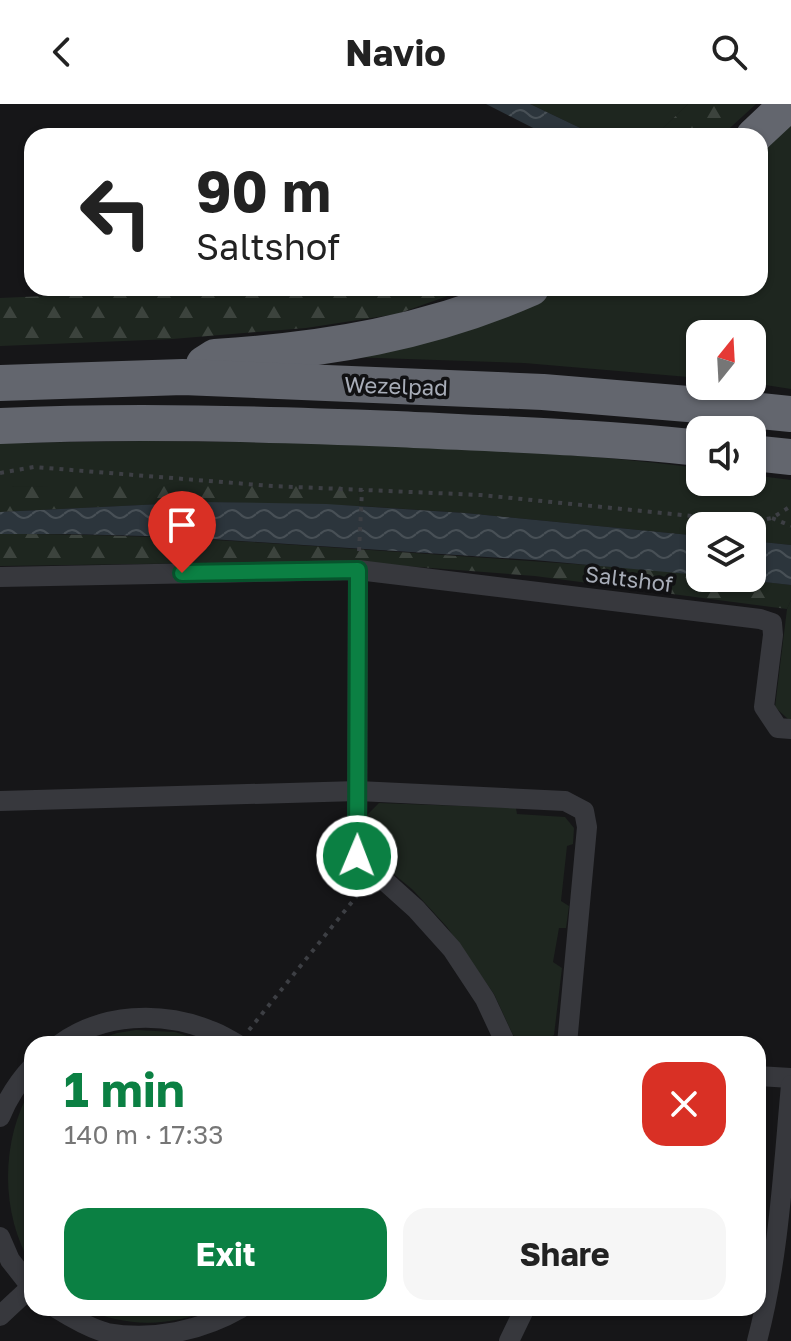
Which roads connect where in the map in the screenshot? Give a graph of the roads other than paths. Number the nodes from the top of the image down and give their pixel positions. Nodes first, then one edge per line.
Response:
1 (788, 104) edge
2 (762, 128) edge
3 (511, 296) edge
4 (183, 377) junction
5 (0, 383) edge
6 (791, 414) edge
7 (0, 426) edge
8 (686, 447) edge
9 (766, 454) edge
10 (791, 457) edge
11 (358, 570) junction
12 (0, 577) edge
13 (791, 729) edge
14 (358, 791) junction
15 (0, 801) edge
16 (74, 1036) edge
17 (234, 1036) edge
18 (502, 1036) edge
19 (568, 1036) edge
20 (24, 1076) edge
21 (766, 1076) edge
22 (791, 1078) edge
23 (791, 1085) edge
24 (0, 1117) edge
25 (0, 1237) edge
26 (24, 1277) edge
27 (24, 1294) edge
28 (766, 1297) edge
29 (0, 1316) edge
30 (70, 1316) edge
31 (227, 1316) edge
32 (521, 1316) edge
33 (762, 1316) edge
34 (216, 1322) junction
35 (228, 1341) edge
36 (509, 1341) edge
37 (757, 1341) edge

1 - 2 highway
3 - 4 highway
4 - 5 highway, Wezelpad
4 - 6 highway, Wezelpad
7 - 8 highway, Wezelpad
9 - 10 highway
11 - 12 street, Saltshof
11 - 13 street, Saltshof
11 - 14 street
14 - 15 street
14 - 18 street
14 - 19 street
16 - 17 street
20 - 24 street
21 - 22 street
23 - 28 street
25 - 26 street
27 - 29 street
30 - 34 street
31 - 34 street
32 - 36 street
33 - 37 street
34 - 35 street

